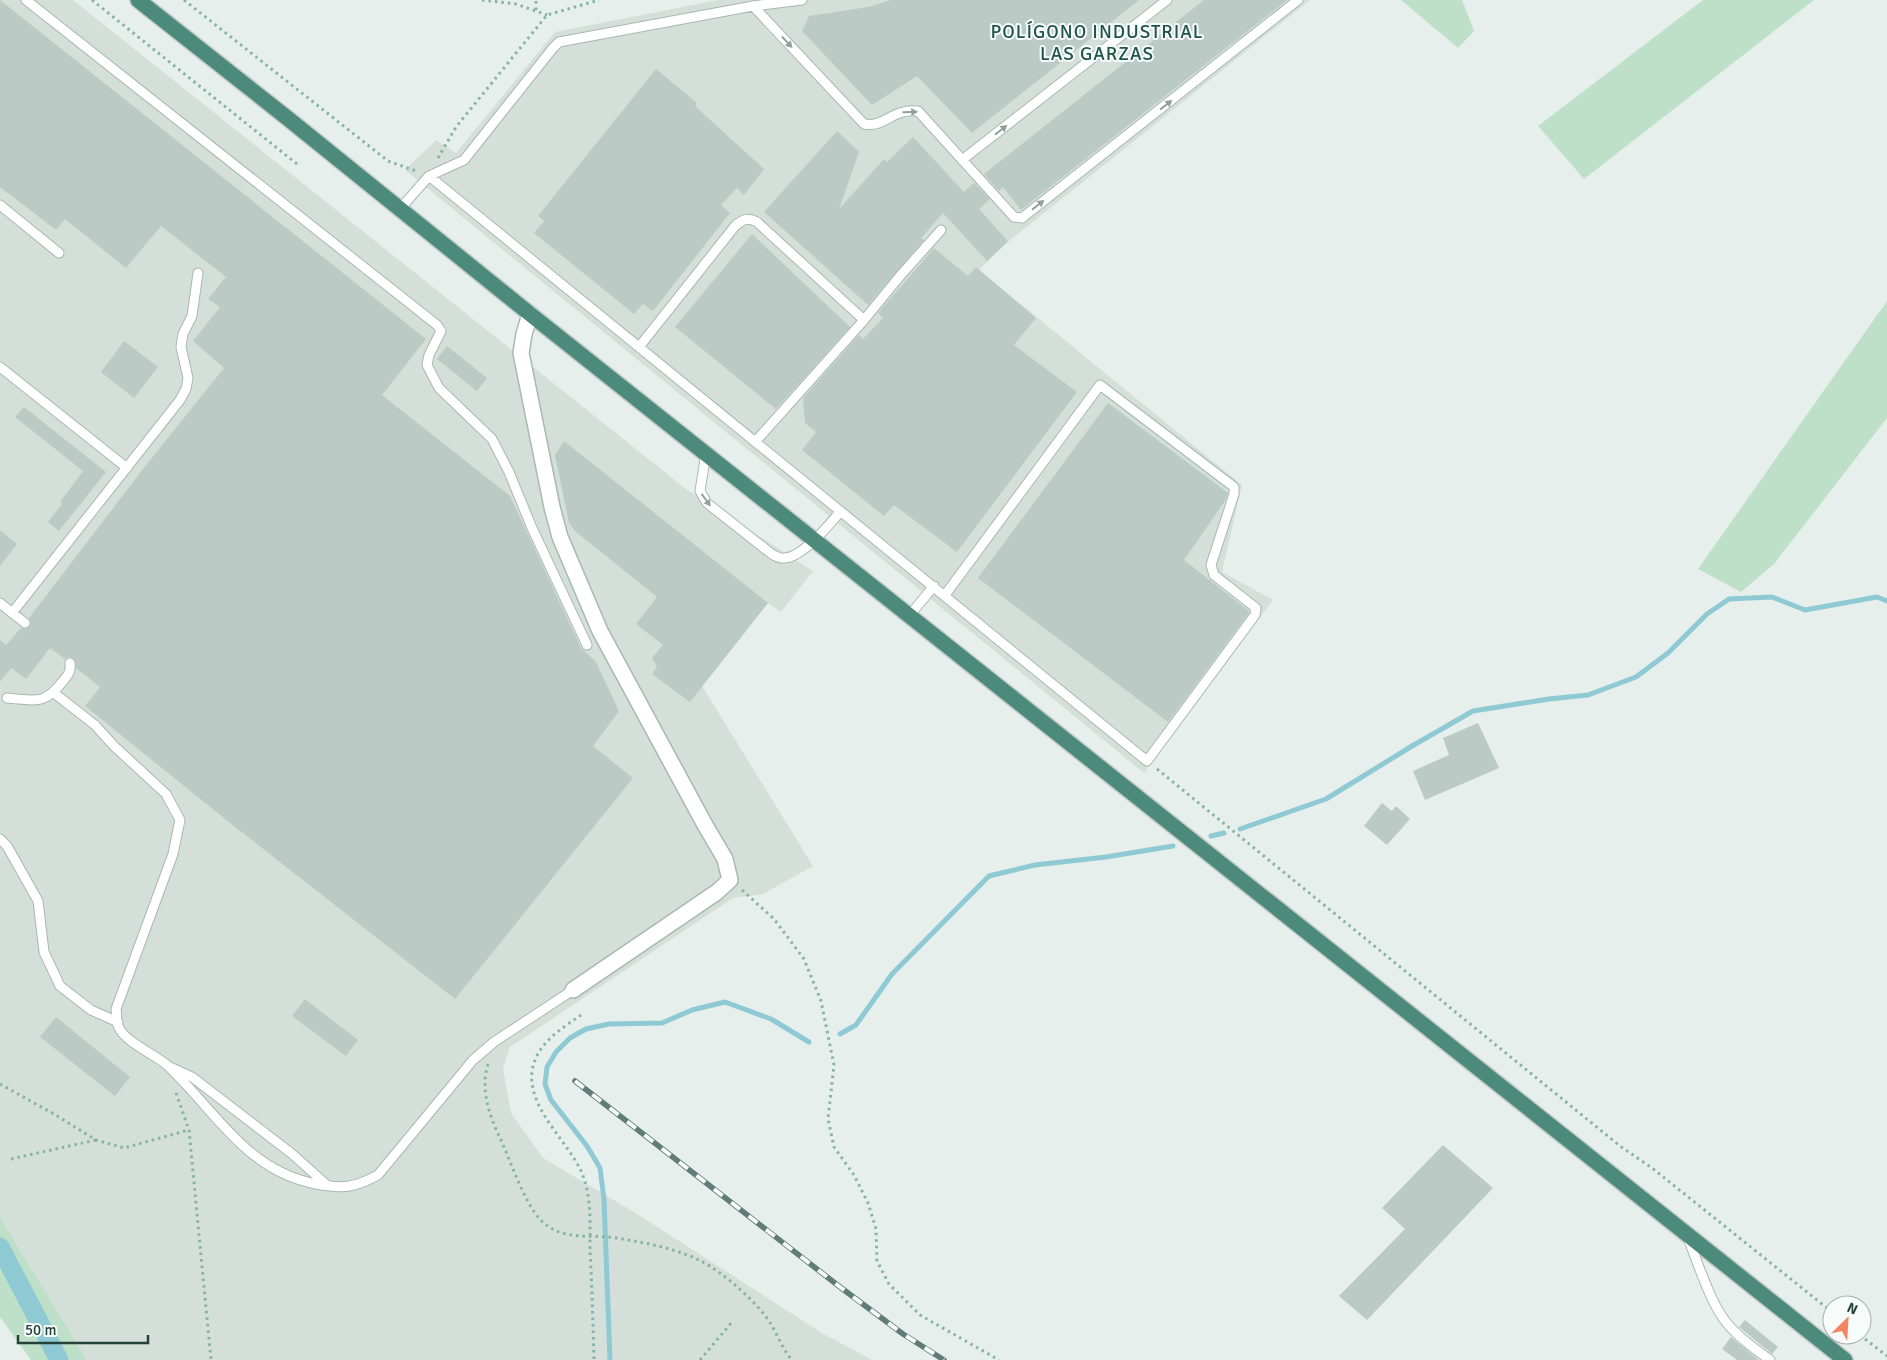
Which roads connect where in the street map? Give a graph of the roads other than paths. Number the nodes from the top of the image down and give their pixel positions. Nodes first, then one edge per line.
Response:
1 (26, 0) edge
2 (138, 0) edge
3 (802, 0) edge
4 (1167, 0) edge
5 (1298, 0) edge
6 (753, 6) junction
7 (962, 160) junction
8 (429, 176) junction
9 (0, 205) edge
10 (400, 209) junction
11 (941, 230) dead end
12 (59, 253) dead end
13 (198, 273) dead end
14 (530, 314) junction
15 (864, 320) junction
16 (639, 347) junction
17 (0, 367) edge
18 (755, 442) junction
19 (706, 453) junction
20 (127, 468) junction
21 (840, 512) junction
22 (815, 541) junction
23 (934, 586) junction
24 (945, 596) junction
25 (0, 603) edge
26 (12, 613) junction
27 (909, 616) junction
28 (25, 623) dead end
29 (587, 645) dead end
30 (70, 664) dead end
31 (54, 693) junction
32 (7, 698) dead end
33 (0, 839) edge
34 (573, 990) joint
35 (118, 1022) junction
36 (166, 1064) junction
37 (328, 1186) junction
38 (1686, 1233) junction
39 (1770, 1360) edge
40 (1843, 1360) edge

1 - 29 lane
2 - 10 highway
3 - 6 lane
7 -> 4 lane
7 -> 5 lane
6 -> 7 lane
6 - 8 lane
8 - 10 lane
8 - 16 lane
9 - 12 lane
10 - 14 highway
11 - 15 lane
13 - 20 lane
14 - 19 highway
14 - 34 street
15 - 16 lane
15 - 18 lane
16 - 18 lane
17 - 20 lane
18 - 21 lane
19 - 22 highway
19 -> 22 lane
20 - 26 lane
21 - 22 lane
21 - 23 lane
22 - 27 highway
23 - 24 lane
23 - 27 lane
24 - 24 lane
25 - 26 lane
26 - 28 lane
27 - 38 highway
30 - 31 lane
31 - 32 lane
31 - 35 lane
33 - 35 lane
34 - 37 lane
35 - 36 lane
36 - 37 lane
36 - 37 lane
38 - 39 lane
38 - 40 highway

